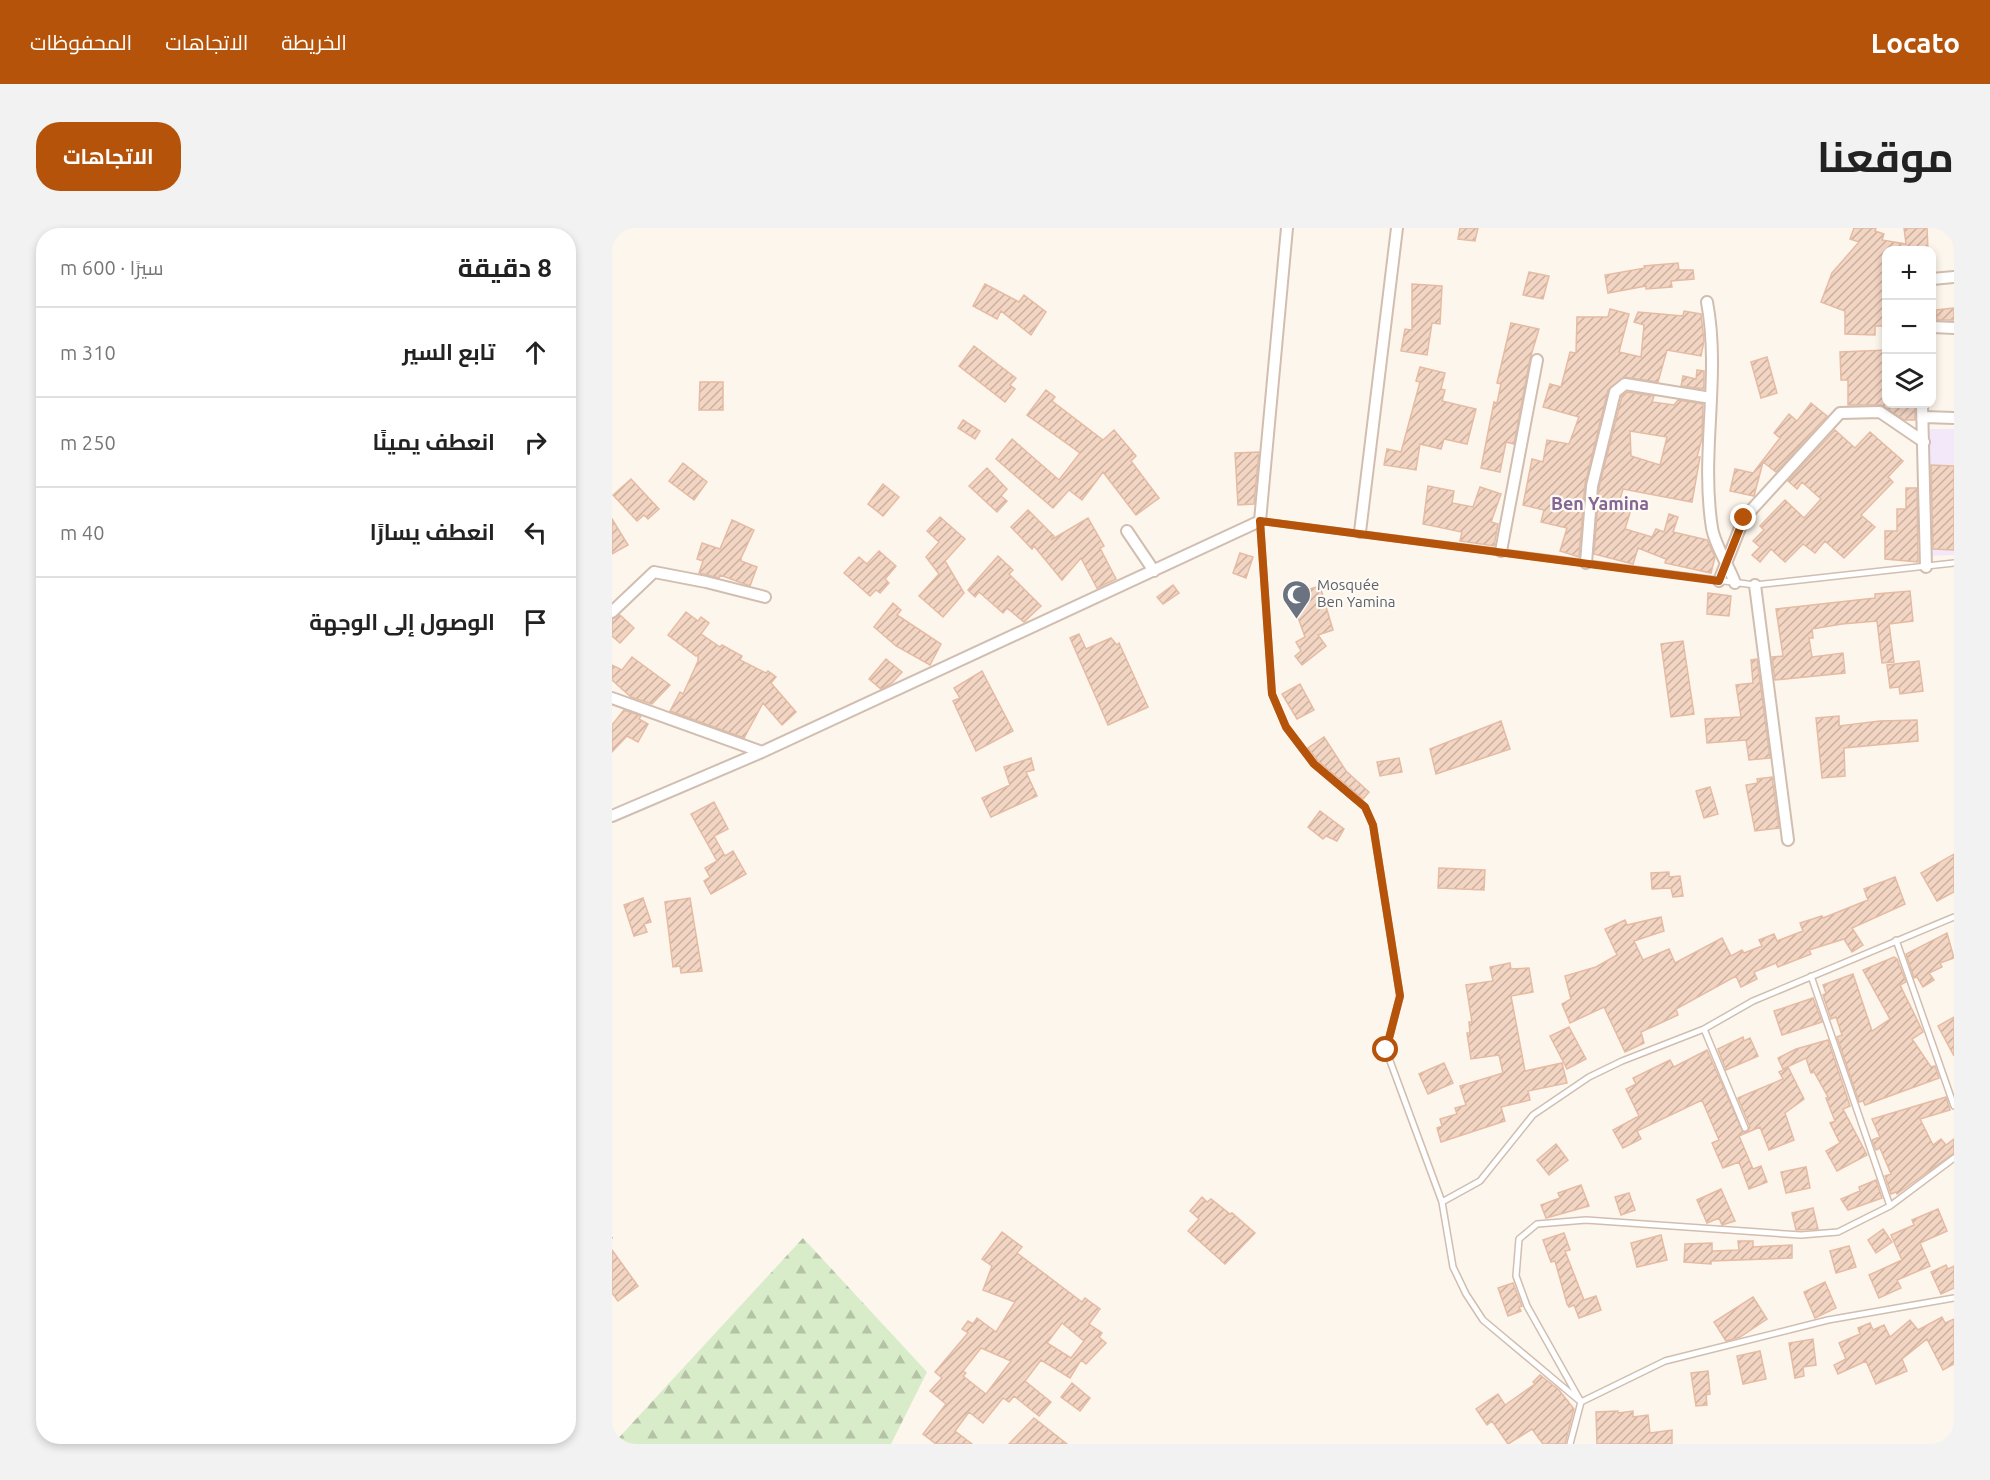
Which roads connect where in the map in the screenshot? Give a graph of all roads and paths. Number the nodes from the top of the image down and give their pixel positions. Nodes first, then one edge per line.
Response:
1 (1287, 228) edge
2 (1397, 228) edge
3 (1954, 277) edge
4 (1936, 279) edge
5 (1707, 302) dead end
6 (1936, 327) edge
7 (1954, 327) edge
8 (1537, 360) dead end
9 (1711, 398) junction
10 (1923, 408) edge
11 (1924, 417) junction
12 (1954, 418) edge
13 (1923, 442) junction
14 (1260, 521) junction
15 (1127, 531) dead end
16 (1360, 532) junction
17 (1501, 551) junction
18 (1727, 560) junction
19 (1586, 563) junction
20 (1954, 563) edge
21 (1926, 567) junction
22 (1154, 571) junction
23 (1719, 581) junction
24 (1735, 583) junction
25 (1755, 585) junction
26 (765, 597) dead end
27 (612, 612) edge
28 (612, 698) edge
29 (762, 752) junction
30 (612, 816) edge
31 (1788, 840) dead end
32 (1954, 916) edge
33 (1896, 940) junction
34 (1811, 976) junction
35 (1704, 1029) junction
36 (1954, 1106) edge
37 (1745, 1128) dead end
38 (1954, 1158) edge
39 (1442, 1202) junction
40 (1890, 1206) junction
41 (1954, 1298) edge
42 (1581, 1402) junction
43 (1570, 1444) edge

1 - 14 street
2 - 16 street
3 - 4 street
5 - 9 street
6 - 7 street
8 - 17 street
9 - 18 street
9 - 19 street
10 - 11 street
11 - 12 street
11 - 13 street
13 - 18 street
13 - 21 street
14 - 16 lane
14 - 22 street
14 - 39 lane
15 - 22 street
16 - 17 lane
17 - 19 lane
18 - 23 street
18 - 24 street
19 - 23 lane
20 - 21 lane
21 - 25 lane
22 - 29 street
23 - 24 lane
24 - 25 lane
25 - 31 street
26 - 27 street
28 - 29 street
29 - 30 street
32 - 33 lane
33 - 34 lane
33 - 36 lane
34 - 35 lane
34 - 40 lane
35 - 37 lane
35 - 39 lane
38 - 40 lane
39 - 42 lane
40 - 42 lane
41 - 42 lane
42 - 43 lane

